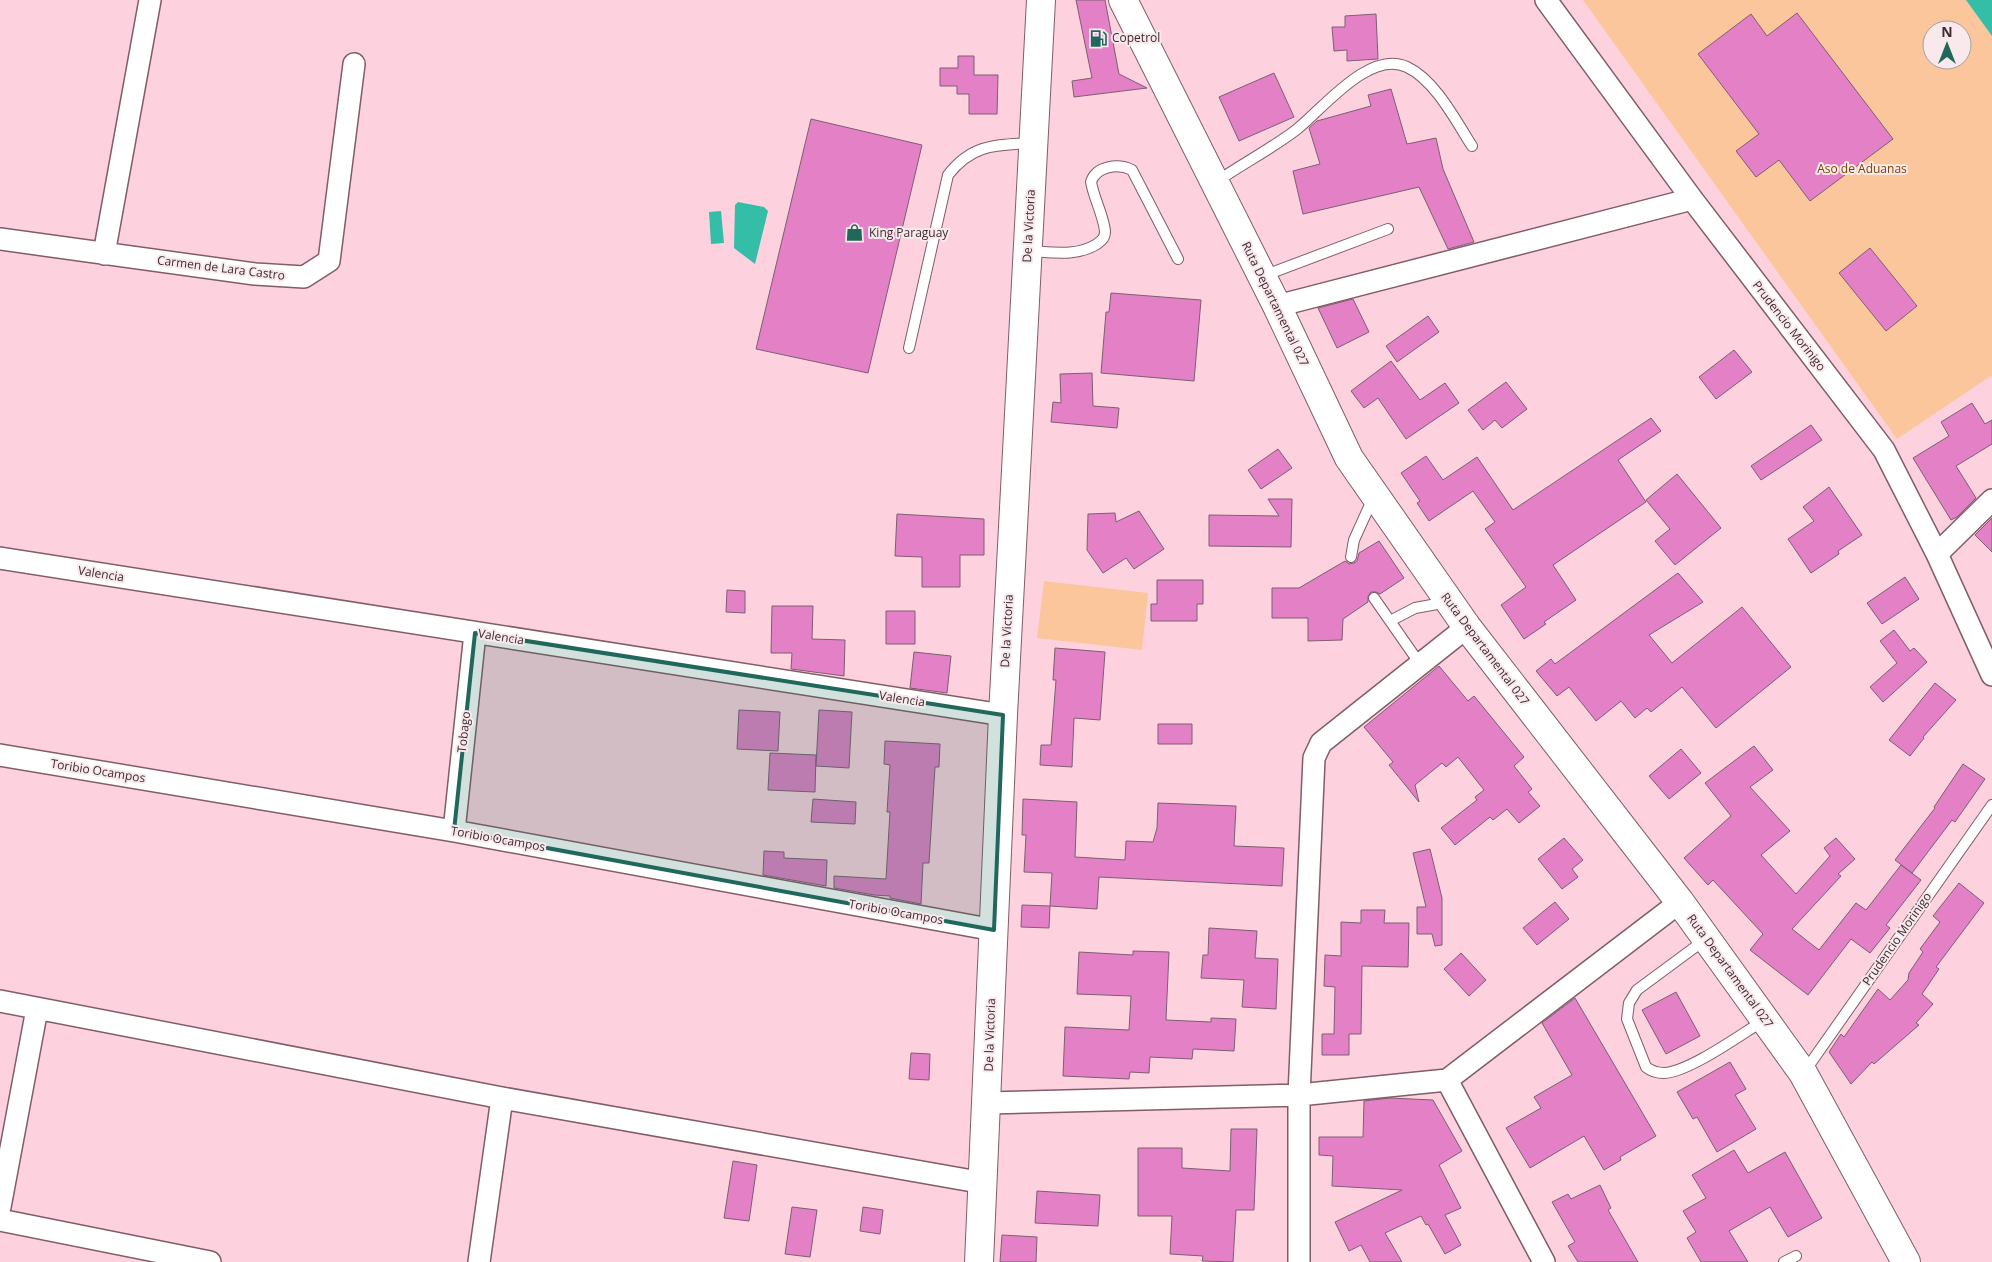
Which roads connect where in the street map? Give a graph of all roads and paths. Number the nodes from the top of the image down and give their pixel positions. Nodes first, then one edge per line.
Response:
1 (150, 0) edge
2 (1041, 0) edge
3 (1124, 0) edge
4 (1550, 2) edge
5 (354, 64) dead end
6 (1033, 143) junction
7 (1472, 146) dead end
8 (1215, 183) junction
9 (1692, 199) junction
10 (1388, 228) dead end
11 (0, 238) edge
12 (1028, 251) junction
13 (104, 254) junction
14 (1178, 259) dead end
15 (1262, 276) junction
16 (1277, 306) junction
17 (909, 348) dead end
18 (1374, 495) junction
19 (1992, 500) edge
20 (1937, 554) junction
21 (1351, 557) dead end
22 (0, 558) edge
23 (1374, 598) dead end
24 (1449, 602) junction
25 (1390, 621) junction
26 (1466, 627) junction
27 (475, 633) junction
28 (1420, 664) junction
29 (1992, 675) edge
30 (1003, 715) junction
31 (0, 755) edge
32 (1992, 805) edge
33 (454, 831) junction
34 (1680, 902) junction
35 (994, 930) junction
36 (1707, 938) junction
37 (0, 1001) edge
38 (37, 1008) junction
39 (1765, 1020) junction
40 (1803, 1074) junction
41 (1447, 1080) junction
42 (1299, 1095) junction
43 (502, 1098) junction
44 (987, 1103) junction
45 (984, 1183) junction
46 (0, 1207) edge
47 (0, 1220) edge
48 (1796, 1256) dead end
49 (210, 1262) edge
50 (478, 1262) edge
51 (979, 1262) edge
52 (1300, 1262) edge
53 (1544, 1262) edge
54 (1784, 1262) edge
55 (1906, 1262) edge

1 - 13 street
2 - 6 main road, De la Victoria
3 - 8 main road, Ruta Departamental 027
4 - 9 street, Prudencio Morinigo
5 - 13 street, Carmen de Lara Castro
6 - 12 main road, De la Victoria
6 - 17 lane
7 - 8 lane
8 - 15 main road, Ruta Departamental 027
9 - 16 street
9 - 20 street, Prudencio Morinigo
10 - 15 lane
11 - 13 street, Carmen de Lara Castro
12 - 14 lane
12 - 30 main road, De la Victoria
15 - 16 main road, Ruta Departamental 027
16 - 18 main road, Ruta Departamental 027
18 - 21 lane
18 - 24 main road, Ruta Departamental 027
19 - 20 street
20 - 29 street, Prudencio Morinigo
22 - 27 street, Valencia
23 - 25 lane
24 - 25 lane
24 - 26 main road, Ruta Departamental 027
25 - 28 lane
26 - 28 street
26 - 34 main road, Ruta Departamental 027
27 - 30 street, Valencia
27 - 33 street, Tobago
28 - 42 street
30 - 35 main road, De la Victoria
31 - 33 street, Toribio Ocampos
32 - 40 lane, Prudencio Morinigo
33 - 35 street, Toribio Ocampos
34 - 36 main road, Ruta Departamental 027
34 - 41 street
35 - 44 main road, De la Victoria
36 - 39 main road, Ruta Departamental 027
36 - 39 lane
37 - 38 street
38 - 43 street
38 - 46 street
39 - 40 main road, Ruta Departamental 027
40 - 55 main road, Ruta Departamental 027
41 - 42 street
41 - 53 street
42 - 44 street
42 - 52 street
43 - 45 street
43 - 50 street
44 - 45 main road, De la Victoria
45 - 51 main road, De la Victoria
47 - 49 street
48 - 54 lane

